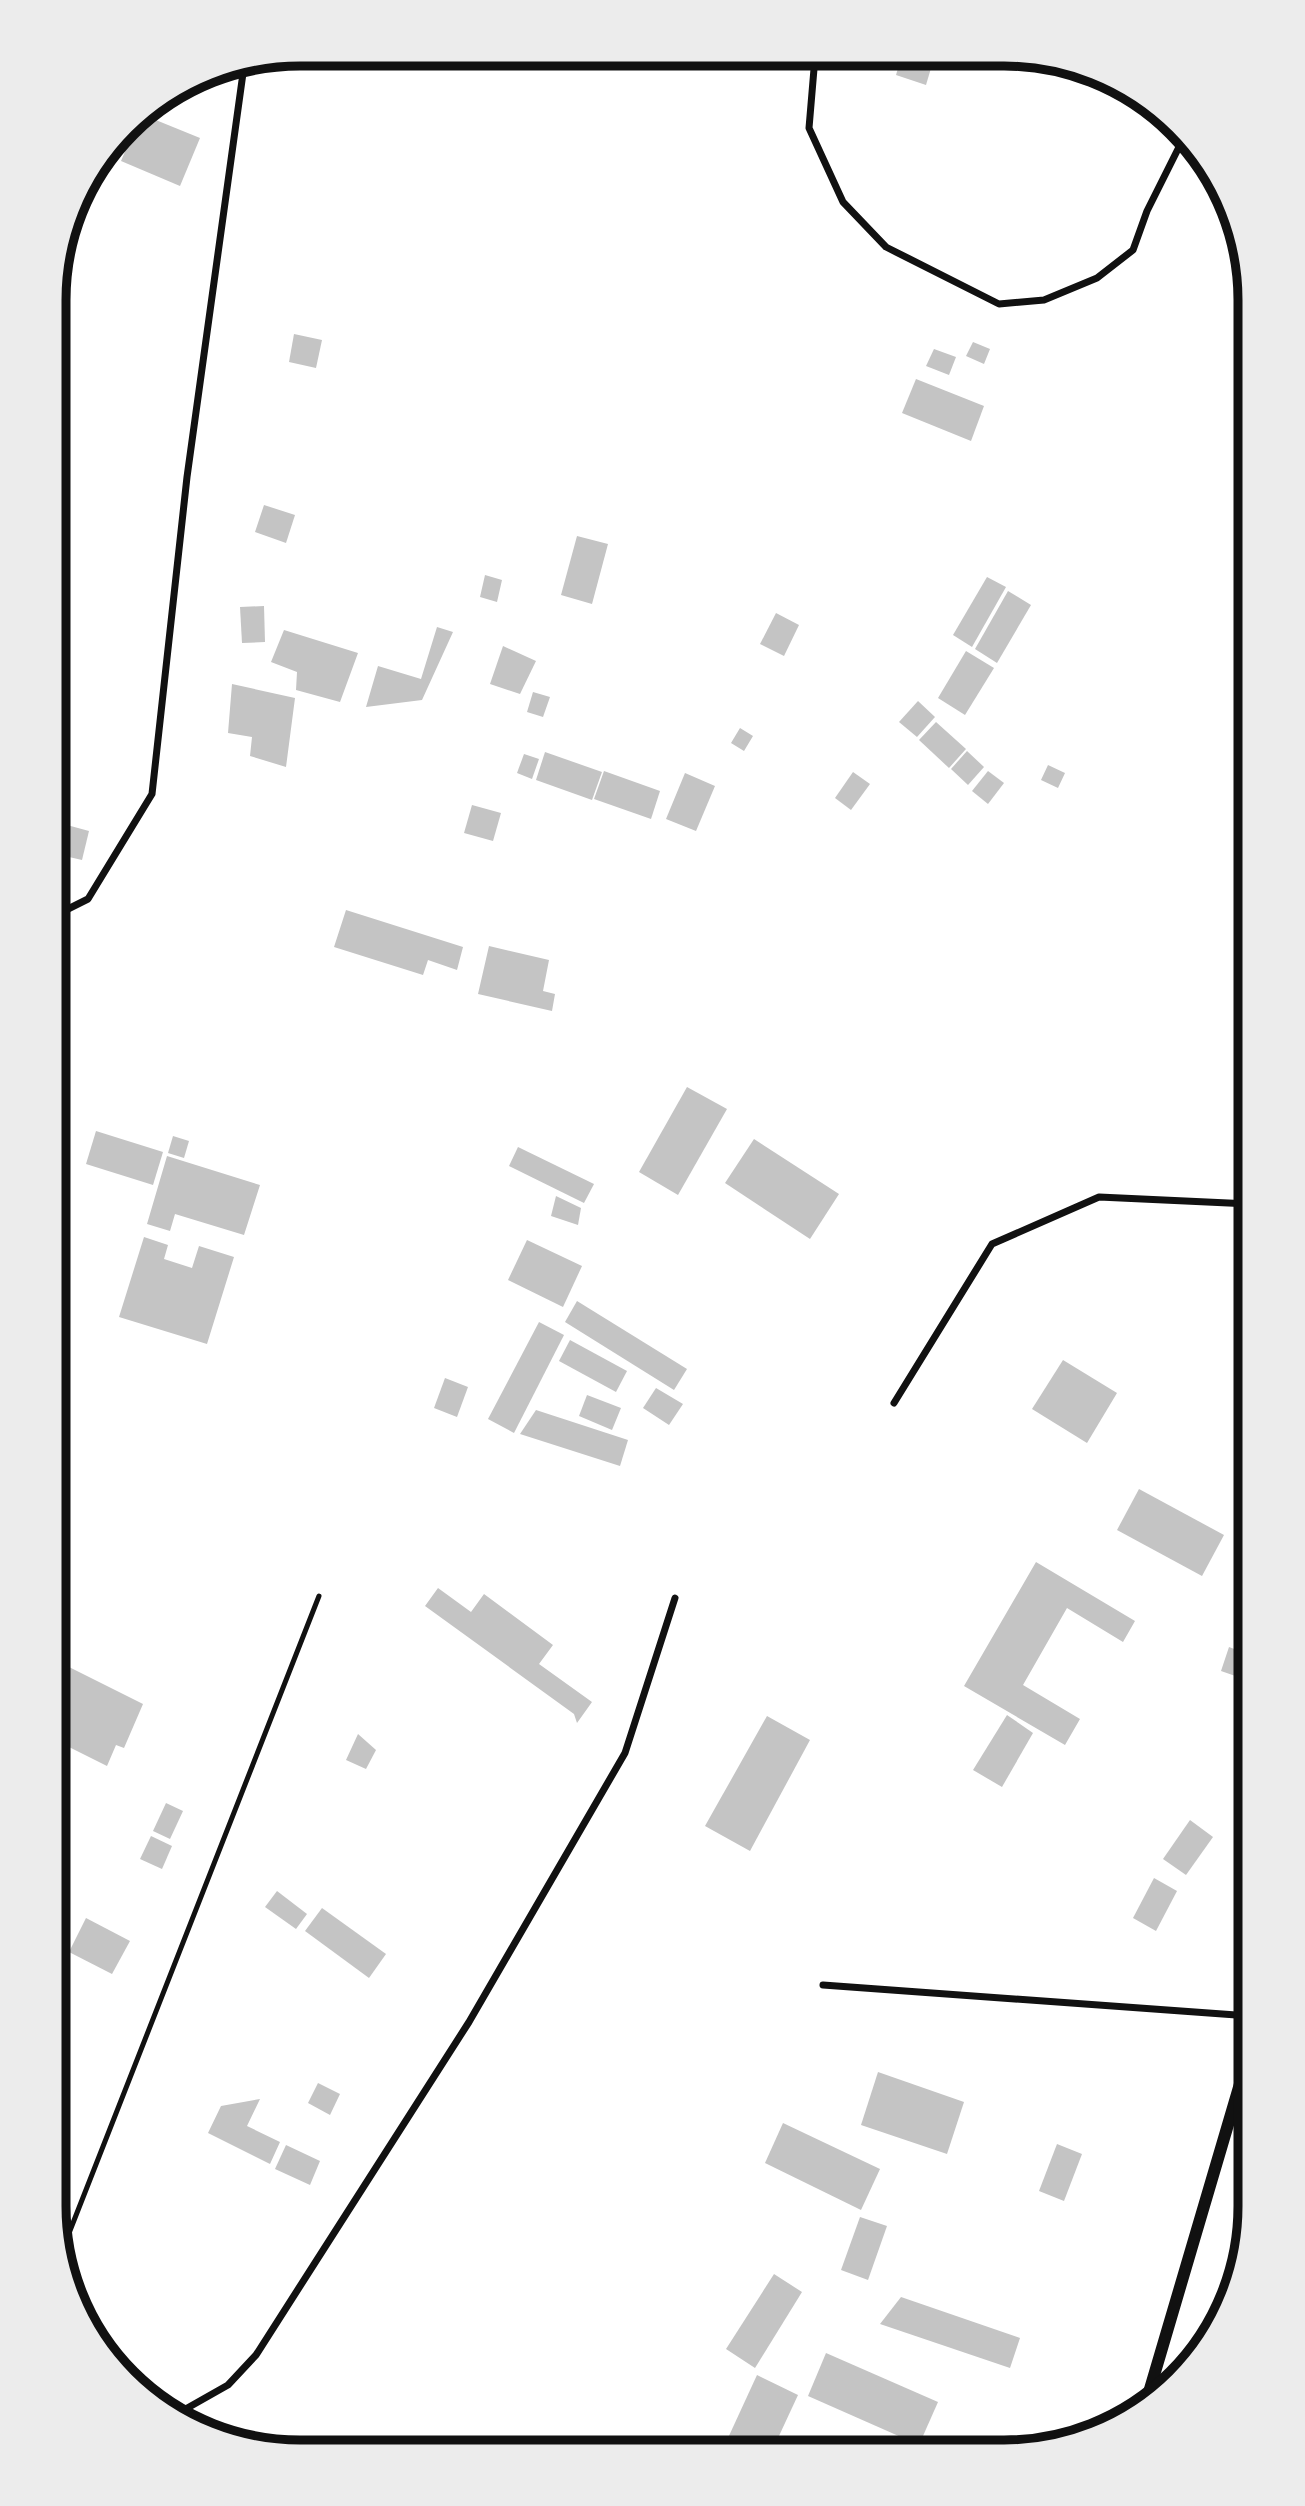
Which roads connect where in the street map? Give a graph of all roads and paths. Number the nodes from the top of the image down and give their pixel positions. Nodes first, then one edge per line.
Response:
1 (814, 66) edge
2 (243, 74) edge
3 (1180, 146) edge
4 (66, 910) edge
5 (1238, 1203) edge
6 (894, 1403) dead end
7 (319, 1596) dead end
8 (675, 1598) dead end
9 (823, 1985) dead end
10 (1238, 2015) edge
11 (1238, 2091) edge
12 (69, 2234) edge
13 (1152, 2387) edge
14 (185, 2409) edge

1 - 3 street
2 - 4 street
5 - 6 street
7 - 12 lane
8 - 14 street
9 - 10 street
11 - 13 street

